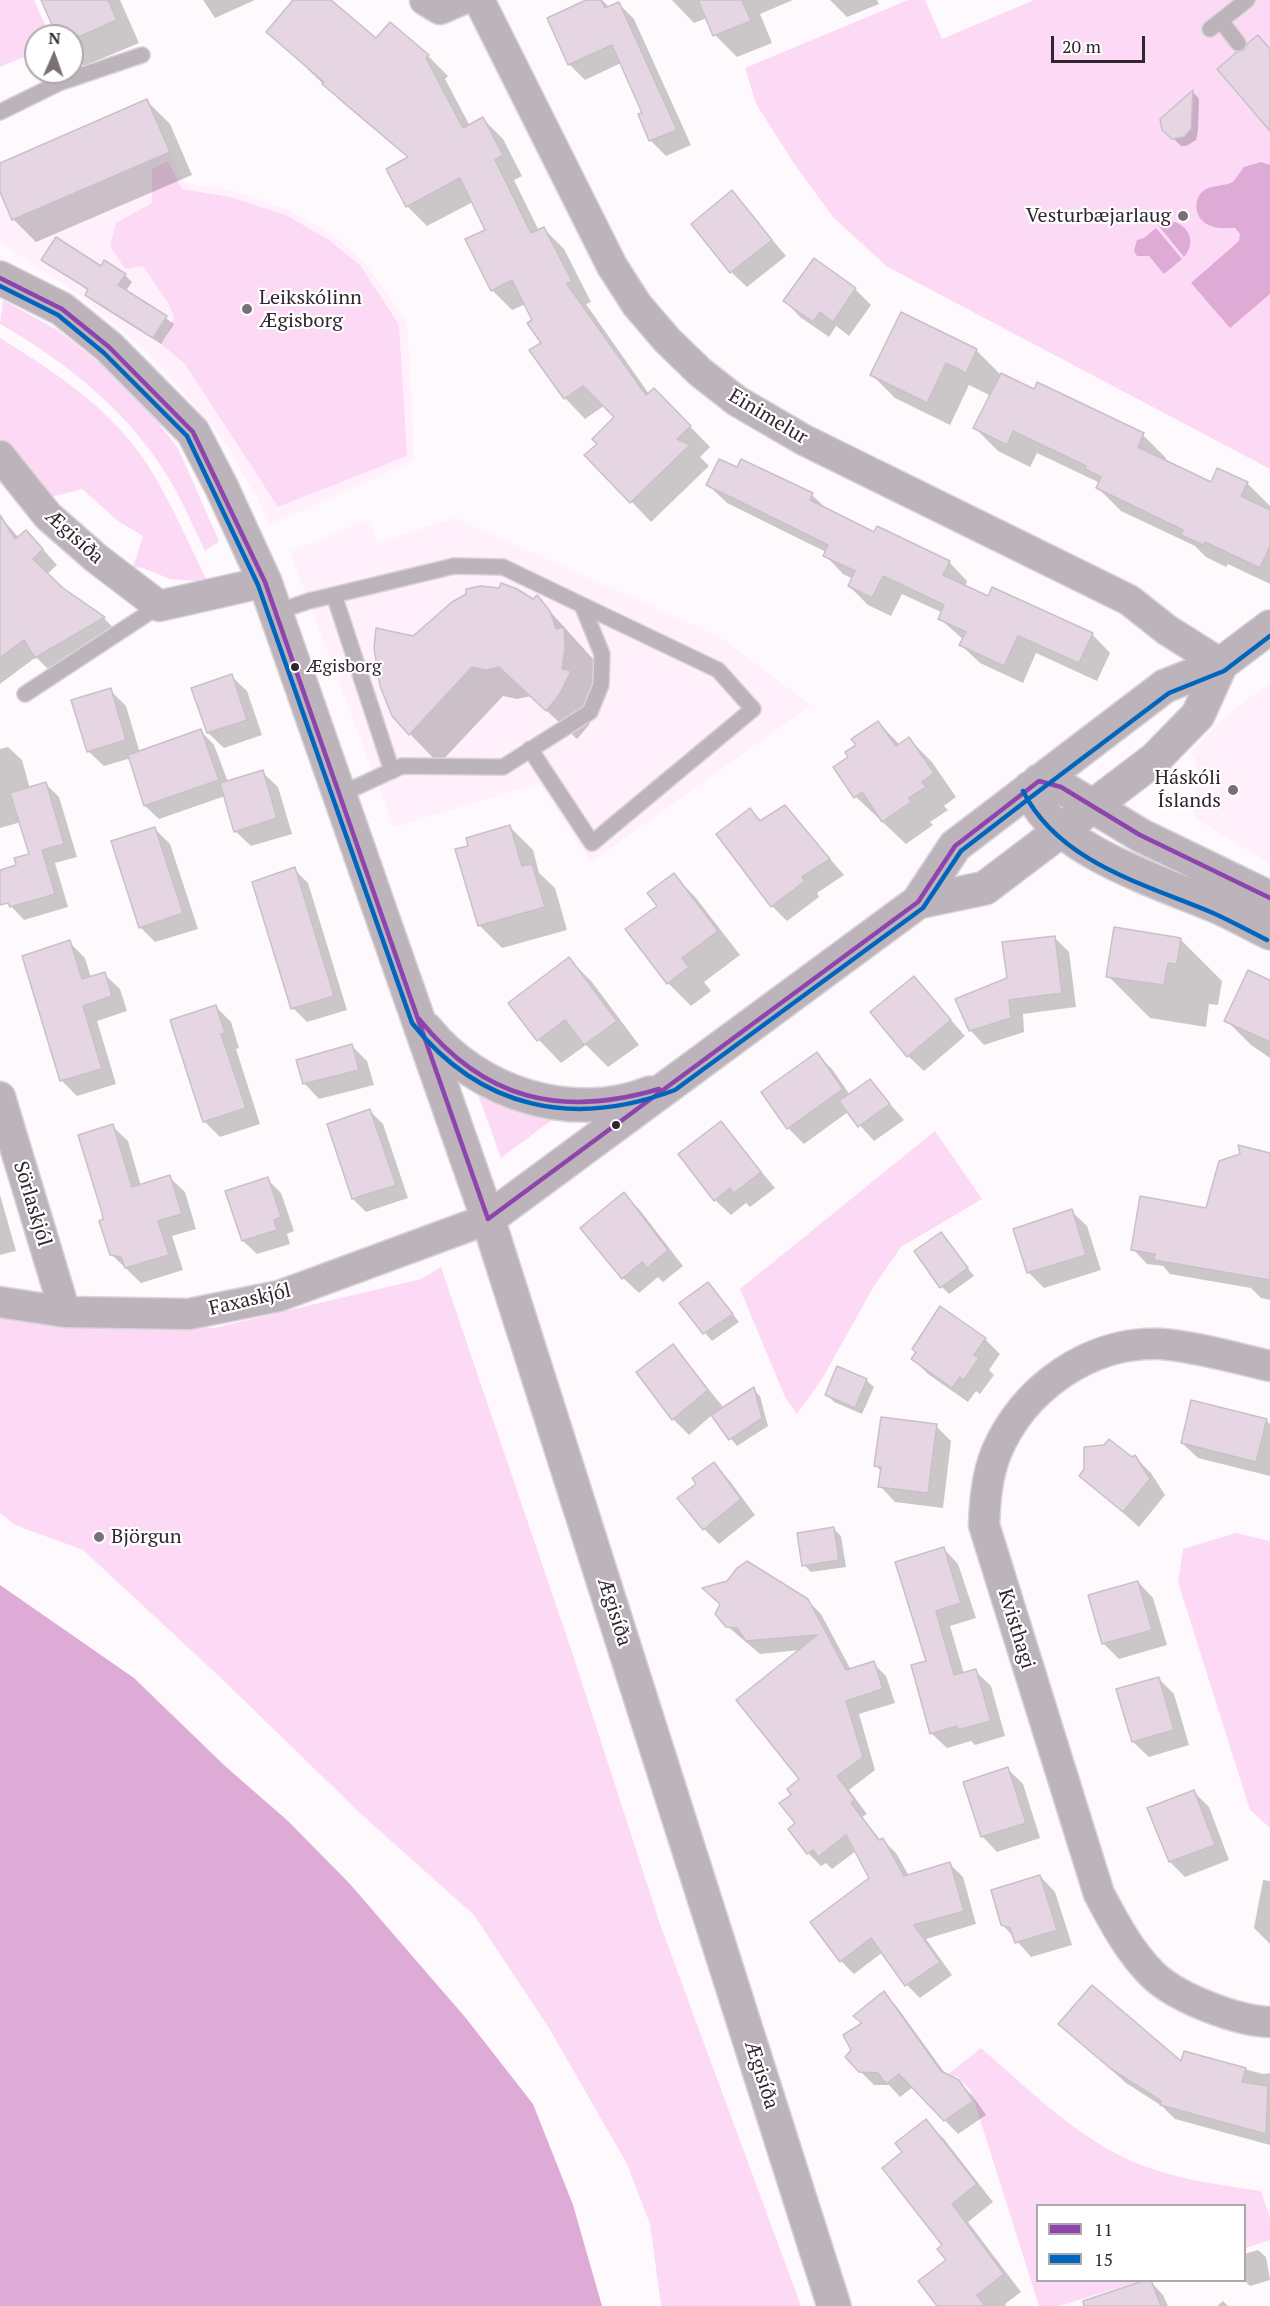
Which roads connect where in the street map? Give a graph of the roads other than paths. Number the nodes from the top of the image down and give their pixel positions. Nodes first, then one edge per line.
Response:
1 (425, 0) edge
2 (461, 0) edge
3 (479, 0) edge
4 (1247, 0) edge
5 (1238, 43) dead end
6 (142, 55) dead end
7 (0, 112) edge
8 (0, 278) edge
9 (0, 456) edge
10 (334, 595) junction
11 (270, 597) junction
12 (582, 605) junction
13 (159, 606) junction
14 (1270, 627) edge
15 (1221, 664) junction
16 (25, 694) dead end
17 (530, 749) junction
18 (392, 771) junction
19 (1034, 785) junction
20 (339, 795) junction
21 (1092, 805) junction
22 (1059, 830) junction
23 (1270, 898) edge
24 (918, 902) junction
25 (1270, 933) edge
26 (419, 1020) junction
27 (671, 1084) junction
28 (0, 1097) edge
29 (488, 1219) junction
30 (0, 1302) edge
31 (65, 1312) junction
32 (1270, 1366) edge
33 (1270, 2022) edge
34 (834, 2306) edge

1 - 2 street
3 - 15 street, Einimelur
4 - 5 lane
6 - 7 lane
8 - 11 street, Ægisíða
9 - 13 street, Ægisíða
10 - 11 lane
10 - 12 lane
10 - 18 lane
11 - 13 street
11 - 20 street, Ægisíða
12 - 17 lane
12 - 17 lane
13 - 16 lane
14 - 15 street
15 - 19 street
15 - 21 street
17 - 18 lane
18 - 20 lane
19 - 21 street
19 - 22 street
19 - 24 street
20 - 26 street, Ægisíða
21 - 22 street
21 - 23 street
22 - 24 street
22 - 25 street
24 - 27 street
26 - 27 street
26 - 29 street, Ægisíða
27 - 29 street
28 - 31 street, Sörlaskjól
29 - 31 street, Faxaskjól
29 - 34 street, Ægisíða
30 - 31 street, Faxaskjól
32 - 33 street, Kvisthagi

